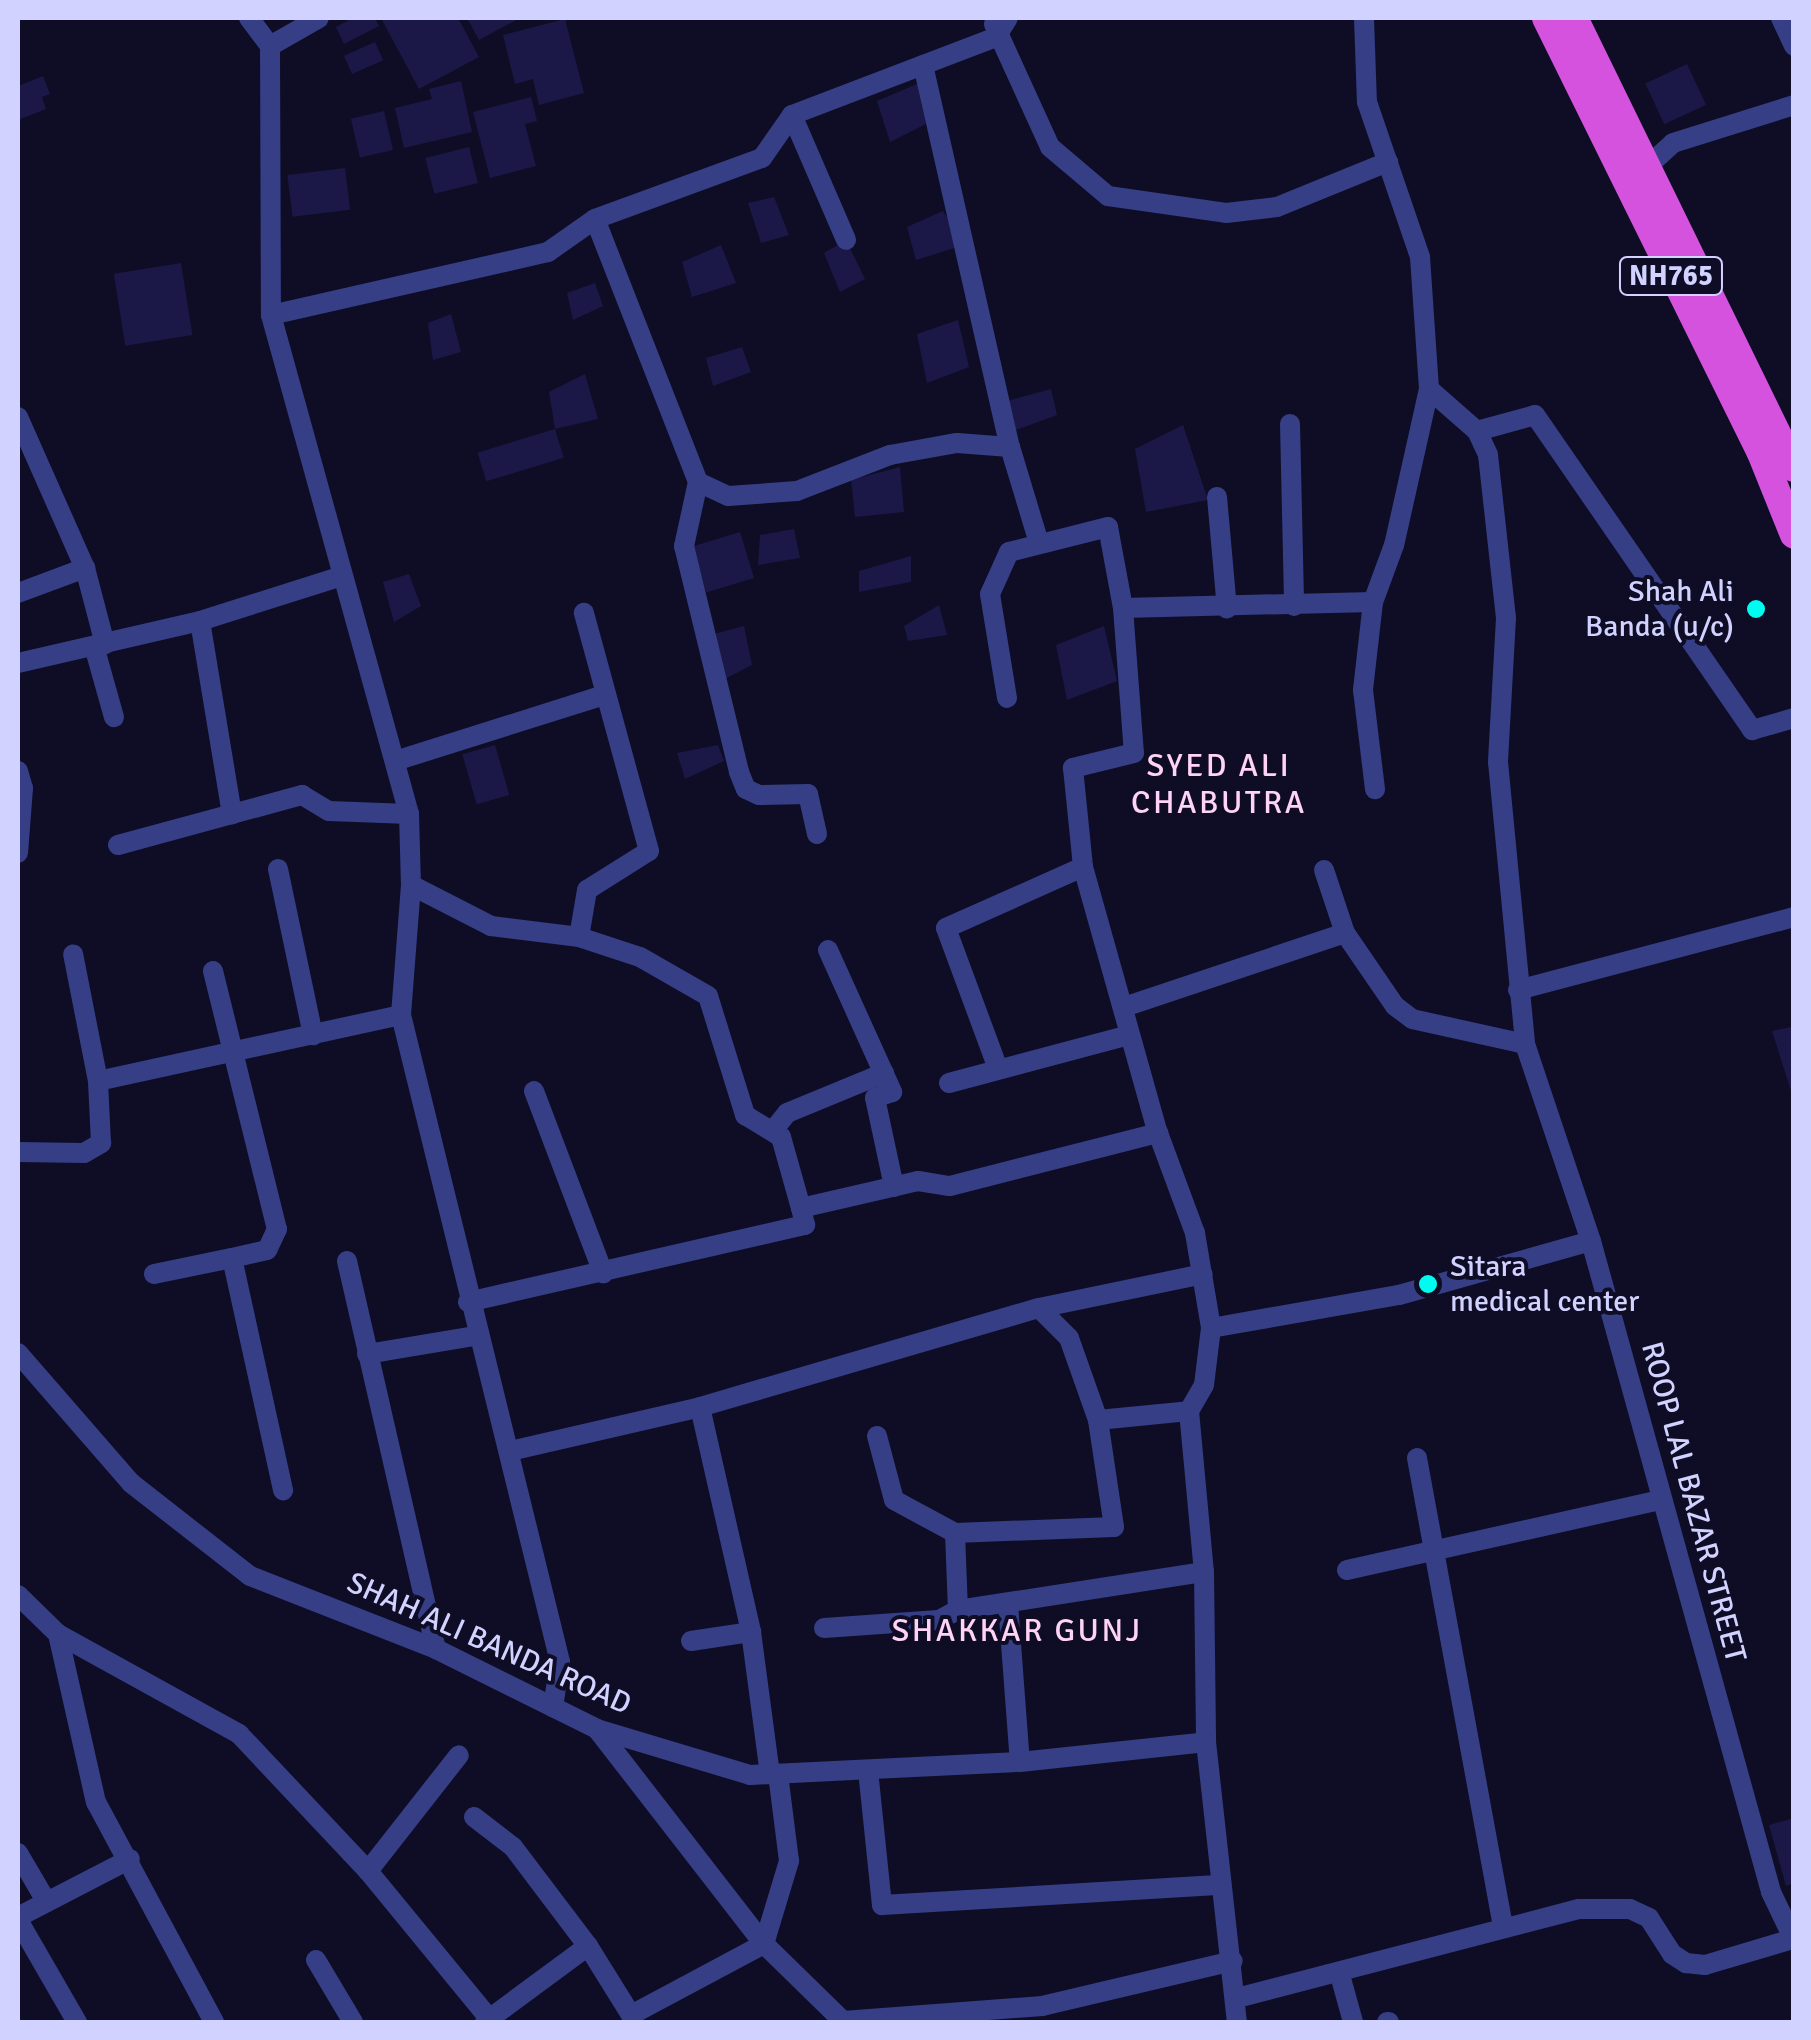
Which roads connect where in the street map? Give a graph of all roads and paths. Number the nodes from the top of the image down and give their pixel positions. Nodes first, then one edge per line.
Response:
1 (249, 18) edge
2 (319, 18) edge
3 (1008, 18) edge
4 (1364, 18) edge
5 (1546, 18) edge
6 (1574, 18) edge
7 (1781, 18) edge
8 (994, 27) edge
9 (270, 46) junction
10 (1794, 46) edge
11 (923, 64) junction
12 (1794, 105) edge
13 (792, 115) junction
14 (1388, 162) junction
15 (1634, 177) junction
16 (596, 219) junction
17 (846, 240) dead end
18 (271, 315) junction
19 (1429, 388) junction
20 (19, 424) edge
21 (1290, 424) dead end
22 (1477, 431) junction
23 (1010, 447) junction
24 (1794, 468) edge
25 (698, 482) junction
26 (1217, 497) dead end
27 (1794, 535) edge
28 (1038, 544) junction
29 (86, 568) junction
30 (342, 576) junction
31 (18, 593) edge
32 (1373, 602) junction
33 (1294, 606) junction
34 (1123, 608) junction
35 (1227, 609) junction
36 (584, 613) dead end
37 (200, 621) junction
38 (99, 645) junction
39 (18, 663) edge
40 (604, 696) junction
41 (1007, 698) dead end
42 (114, 717) dead end
43 (1794, 718) edge
44 (396, 760) junction
45 (18, 770) edge
46 (1376, 789) dead end
47 (232, 814) junction
48 (409, 814) junction
49 (817, 834) dead end
50 (118, 845) dead end
51 (18, 853) edge
52 (1083, 867) junction
53 (278, 869) dead end
54 (1324, 870) dead end
55 (411, 884) junction
56 (1794, 918) edge
57 (1345, 933) junction
58 (579, 937) junction
59 (828, 950) dead end
60 (72, 954) dead end
61 (213, 971) dead end
62 (1518, 990) junction
63 (1124, 1007) junction
64 (402, 1016) junction
65 (312, 1035) junction
66 (1129, 1036) junction
67 (1525, 1044) junction
68 (233, 1052) junction
69 (997, 1066) junction
70 (884, 1074) junction
71 (98, 1081) junction
72 (949, 1083) dead end
73 (534, 1090) dead end
74 (775, 1128) junction
75 (1158, 1133) junction
76 (18, 1152) edge
77 (894, 1187) junction
78 (801, 1208) junction
79 (1591, 1241) junction
80 (232, 1258) junction
81 (347, 1262) dead end
82 (604, 1273) junction
83 (154, 1274) dead end
84 (1203, 1274) junction
85 (468, 1302) junction
86 (1038, 1308) junction
87 (1211, 1328) junction
88 (475, 1336) junction
89 (18, 1353) edge
90 (367, 1354) junction
91 (700, 1406) junction
92 (1189, 1411) junction
93 (1098, 1420) junction
94 (877, 1436) dead end
95 (510, 1451) junction
96 (1416, 1458) dead end
97 (283, 1490) dead end
98 (1661, 1500) junction
99 (955, 1532) junction
100 (1438, 1552) junction
101 (1347, 1570) dead end
102 (1204, 1572) junction
103 (1008, 1604) junction
104 (22, 1608) edge
105 (958, 1610) junction
106 (824, 1628) dead end
107 (751, 1632) junction
108 (58, 1634) junction
109 (691, 1641) dead end
110 (436, 1649) junction
111 (553, 1708) junction
112 (598, 1728) junction
113 (1206, 1742) junction
114 (460, 1755) dead end
115 (1020, 1762) junction
116 (868, 1770) junction
117 (774, 1774) junction
118 (474, 1817) dead end
119 (18, 1853) edge
120 (130, 1859) junction
121 (368, 1871) junction
122 (1222, 1884) junction
123 (46, 1901) junction
124 (18, 1919) edge
125 (1503, 1927) junction
126 (1793, 1939) edge
127 (764, 1944) junction
128 (588, 1946) junction
129 (316, 1960) dead end
130 (1233, 1962) junction
131 (1340, 1975) junction
132 (1237, 1998) junction
133 (77, 2022) edge
134 (214, 2022) edge
135 (353, 2022) edge
136 (488, 2022) edge
137 (844, 2022) edge
138 (1237, 2022) edge
139 (1353, 2022) edge

1 - 9 street
2 - 9 street
3 - 8 street
4 - 14 street
5 - 15 highway, NH765
6 - 15 highway, NH765
7 - 10 street
8 - 11 street
8 - 14 street
9 - 18 street
11 - 13 street
11 - 23 street
12 - 15 street
13 - 16 street
13 - 17 street
14 - 19 street
15 - 24 highway, NH765
15 - 27 highway, NH765
16 - 18 street
16 - 25 street
18 - 30 street
19 - 22 street
19 - 32 street
20 - 29 street
21 - 33 street
22 - 43 street
22 - 62 street, ROOP LAL BAZAR STREET
23 - 25 street
23 - 28 street
25 - 49 street
26 - 35 street
28 - 34 street
28 - 41 street
29 - 31 street
29 - 38 street
30 - 37 street
30 - 44 street
32 - 33 street
32 - 46 street
33 - 35 street
34 - 35 street
34 - 52 street
36 - 40 street
37 - 38 street
37 - 47 street
38 - 39 street
38 - 42 street
40 - 44 street
40 - 58 street
44 - 48 street
45 - 51 street
47 - 48 street
47 - 50 street
48 - 55 street
52 - 63 street
52 - 69 street
53 - 65 street
54 - 57 street
55 - 58 street
55 - 64 street
56 - 62 street
57 - 63 street
57 - 67 street
58 - 74 street
59 - 70 street
60 - 71 street
61 - 68 street
62 - 67 street, ROOP LAL BAZAR STREET
63 - 66 street
64 - 65 street
64 - 85 street
65 - 68 street
66 - 69 street
66 - 75 street
67 - 79 street, ROOP LAL BAZAR STREET
68 - 71 street
68 - 80 street
69 - 72 street
70 - 74 street
70 - 77 street
71 - 76 street
73 - 82 street
74 - 78 street
75 - 77 street
75 - 84 street
77 - 78 street
78 - 82 street
79 - 87 street
79 - 98 street, ROOP LAL BAZAR STREET
80 - 83 street
80 - 97 street
81 - 90 street
82 - 85 street
84 - 86 street
84 - 87 street
85 - 88 street
86 - 91 street
86 - 93 street
87 - 92 street
88 - 90 street
88 - 95 street
89 - 110 street, SHAH ALI BANDA ROAD
90 - 110 street
91 - 95 street
91 - 107 street
92 - 93 street
92 - 102 street
93 - 99 street
94 - 99 street
95 - 111 street
96 - 100 street
98 - 100 street
98 - 126 street, ROOP LAL BAZAR STREET
99 - 105 street
100 - 101 street
100 - 125 street
102 - 103 street
102 - 113 street
103 - 105 street
103 - 115 street
104 - 108 street
105 - 106 street
107 - 109 street
107 - 117 street
108 - 120 street
108 - 121 street
110 - 111 street, SHAH ALI BANDA ROAD
111 - 112 street, SHAH ALI BANDA ROAD
112 - 117 street, SHAH ALI BANDA ROAD
112 - 127 street
113 - 115 street, SHAH ALI BANDA ROAD
113 - 122 street
114 - 121 street
115 - 116 street, SHAH ALI BANDA ROAD
116 - 117 street, SHAH ALI BANDA ROAD
116 - 122 street
117 - 127 street
118 - 128 street
119 - 123 street
120 - 123 street
120 - 134 street
121 - 136 street
122 - 130 street
123 - 124 street
124 - 133 street
125 - 126 street
125 - 131 street
127 - 128 street
127 - 137 street
128 - 136 street
129 - 135 street
130 - 132 street
130 - 137 street
131 - 132 street
131 - 139 street
132 - 138 street

